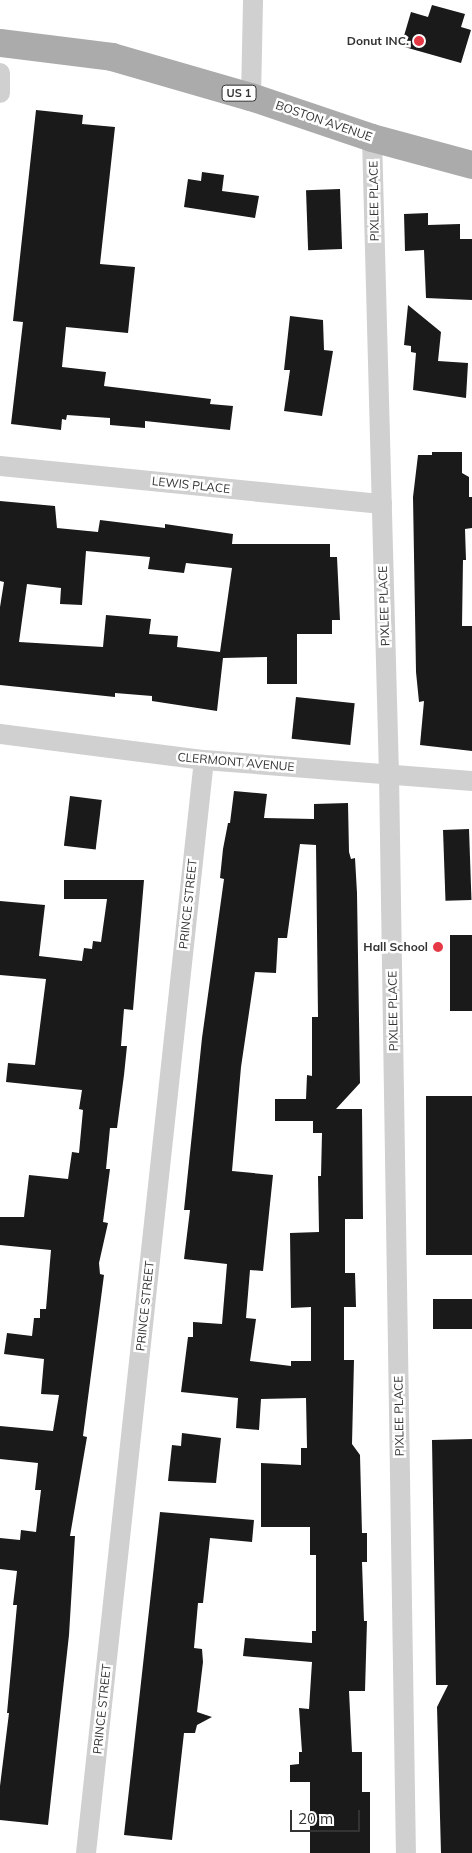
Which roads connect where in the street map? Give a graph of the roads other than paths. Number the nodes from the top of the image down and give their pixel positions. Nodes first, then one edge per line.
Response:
1 (253, 0) edge
2 (0, 43) edge
3 (0, 73) edge
4 (0, 93) edge
5 (251, 97) junction
6 (372, 138) junction
7 (472, 165) edge
8 (0, 466) edge
9 (382, 504) junction
10 (0, 734) edge
11 (204, 760) junction
12 (389, 775) junction
13 (472, 781) edge
14 (86, 1853) edge
15 (406, 1853) edge

1 - 5 street
2 - 5 main road, BOSTON AVENUE / US 1
3 - 4 street
5 - 6 main road, BOSTON AVENUE / US 1
6 - 7 main road, BOSTON AVENUE / US 1
6 - 9 street, PIXLEE PLACE
8 - 9 street, LEWIS PLACE
9 - 12 street, PIXLEE PLACE
10 - 11 street, CLERMONT AVENUE
11 - 12 street, CLERMONT AVENUE
11 - 14 street, PRINCE STREET
12 - 13 street, CLERMONT AVENUE
12 - 15 street, PIXLEE PLACE

